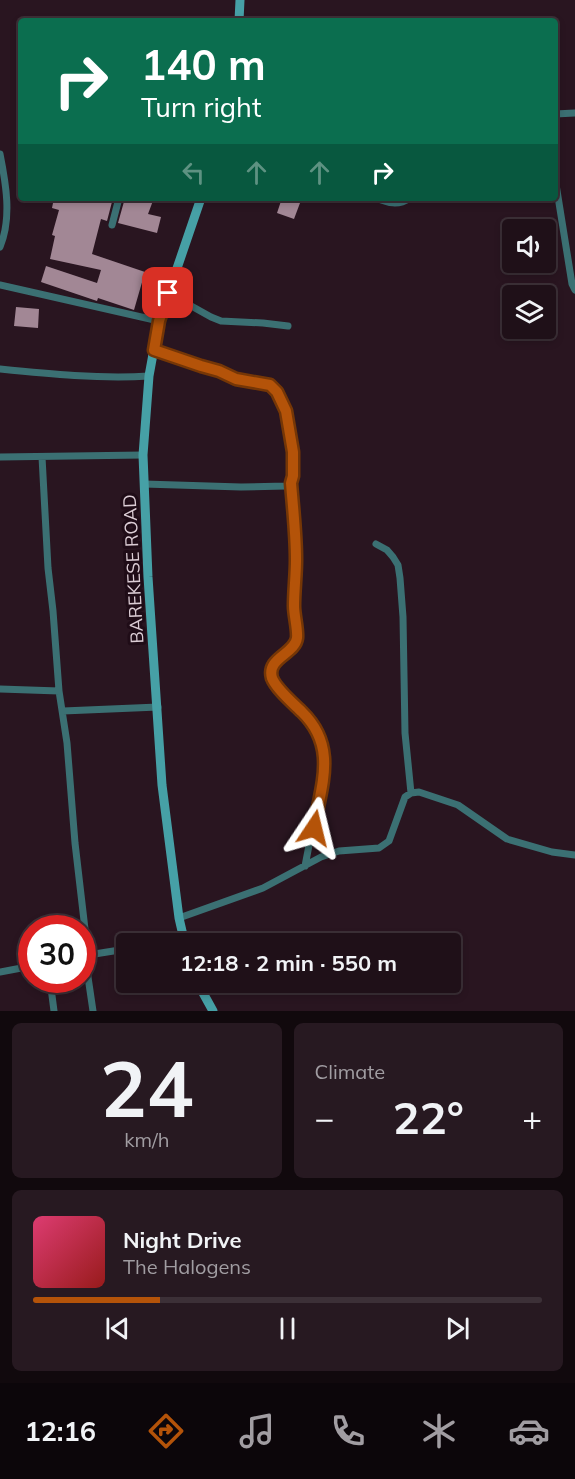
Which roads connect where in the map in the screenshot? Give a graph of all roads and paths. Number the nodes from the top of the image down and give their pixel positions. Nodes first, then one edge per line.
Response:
1 (240, 0) edge
2 (239, 18) edge
3 (575, 113) edge
4 (558, 114) edge
5 (0, 154) edge
6 (558, 197) edge
7 (118, 201) edge
8 (200, 201) edge
9 (384, 201) edge
10 (406, 201) edge
11 (112, 225) dead end
12 (0, 248) edge
13 (0, 285) edge
14 (575, 290) edge
15 (168, 293) junction
16 (159, 321) junction
17 (288, 326) dead end
18 (154, 350) junction
19 (0, 369) edge
20 (149, 376) junction
21 (143, 455) junction
22 (0, 457) edge
23 (42, 457) junction
24 (291, 483) junction
25 (144, 484) junction
26 (376, 544) dead end
27 (0, 689) edge
28 (59, 691) junction
29 (158, 707) junction
30 (63, 711) junction
31 (411, 793) junction
32 (575, 855) edge
33 (305, 866) junction
34 (81, 915) edge
35 (179, 918) junction
36 (183, 933) edge
37 (116, 950) edge
38 (96, 953) edge
39 (18, 968) edge
40 (0, 970) edge
41 (52, 993) edge
42 (90, 993) edge
43 (203, 993) edge
44 (54, 1011) edge
45 (93, 1011) edge
46 (213, 1011) edge

1 - 2 main road
3 - 4 street
5 - 12 street
6 - 14 street
7 - 11 street
8 - 15 main road, BAREKESE ROAD
9 - 10 street
13 - 16 street
15 - 16 main road, BAREKESE ROAD
15 - 17 street
16 - 18 main road, BAREKESE ROAD
18 - 20 main road, BAREKESE ROAD
18 - 24 street
19 - 20 street
20 - 21 main road, BAREKESE ROAD
21 - 23 street
21 - 25 main road, BAREKESE ROAD
22 - 23 street
23 - 28 street
24 - 25 street
24 - 33 street
25 - 29 main road, BAREKESE ROAD
26 - 31 street
27 - 28 street
28 - 30 street
29 - 30 street
29 - 35 main road, BAREKESE ROAD
30 - 34 street
31 - 32 street
31 - 33 street
33 - 35 street
35 - 36 main road, BAREKESE ROAD
37 - 38 street
39 - 40 street
41 - 44 street
42 - 45 street
43 - 46 main road

